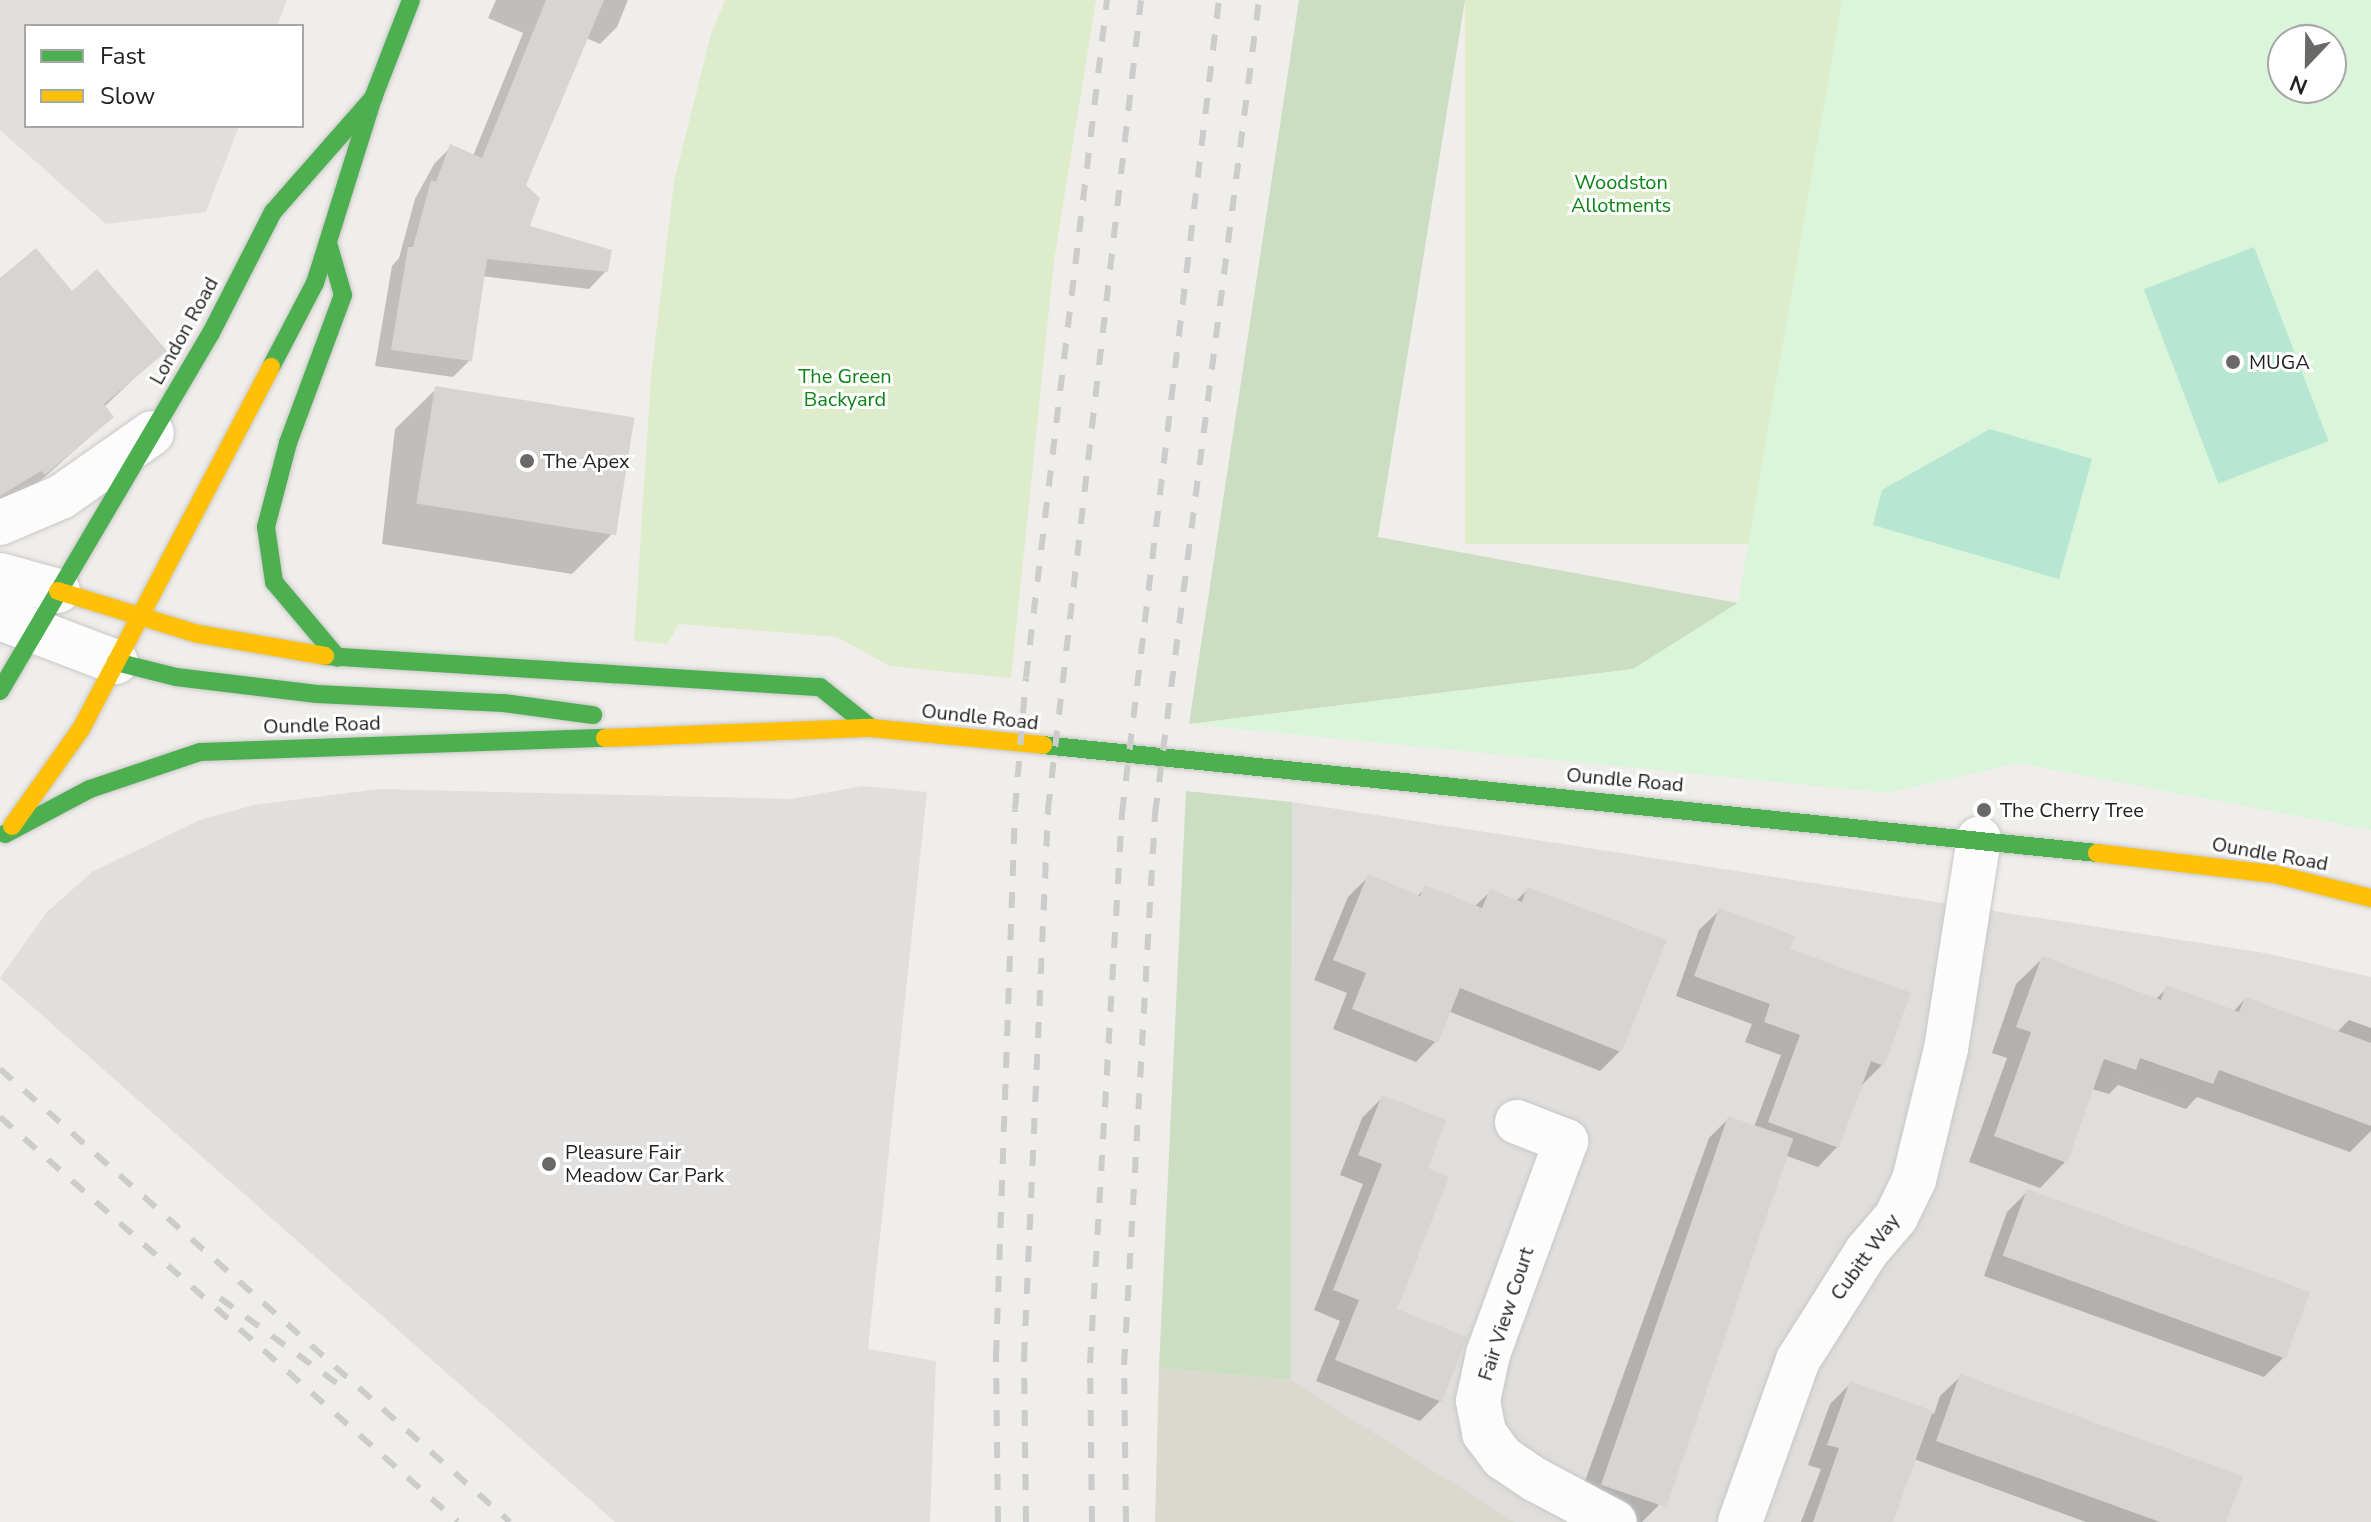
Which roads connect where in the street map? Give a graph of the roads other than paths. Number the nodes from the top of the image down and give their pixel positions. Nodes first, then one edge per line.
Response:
1 (411, 0) edge
2 (373, 98) junction
3 (328, 243) junction
4 (152, 433) junction
5 (0, 523) edge
6 (0, 575) edge
7 (58, 591) junction
8 (139, 617) junction
9 (17, 624) edge
10 (338, 658) junction
11 (116, 662) junction
12 (0, 691) edge
13 (871, 728) junction
14 (706, 730) junction
15 (3, 837) edge
16 (1979, 839) junction
17 (2371, 898) edge
18 (1517, 1122) dead end
19 (1615, 1522) edge
20 (1740, 1522) edge

1 - 2 main road, London Road
2 - 3 main road
2 - 4 main road, London Road
3 - 8 main road
3 - 10 main road
4 - 5 street
4 - 7 main road, London Road
6 - 7 street
7 - 8 main road
7 - 9 main road, London Road
8 - 10 main road
8 - 11 main road
9 - 11 street
9 - 12 main road, London Road
10 - 13 main road
11 - 14 main road, Oundle Road
11 - 15 main road
13 - 14 main road, Oundle Road
13 - 16 main road, Oundle Road
14 - 15 main road, Oundle Road
16 - 17 main road, Oundle Road
16 - 20 street, Cubitt Way
18 - 19 street, Fair View Court

